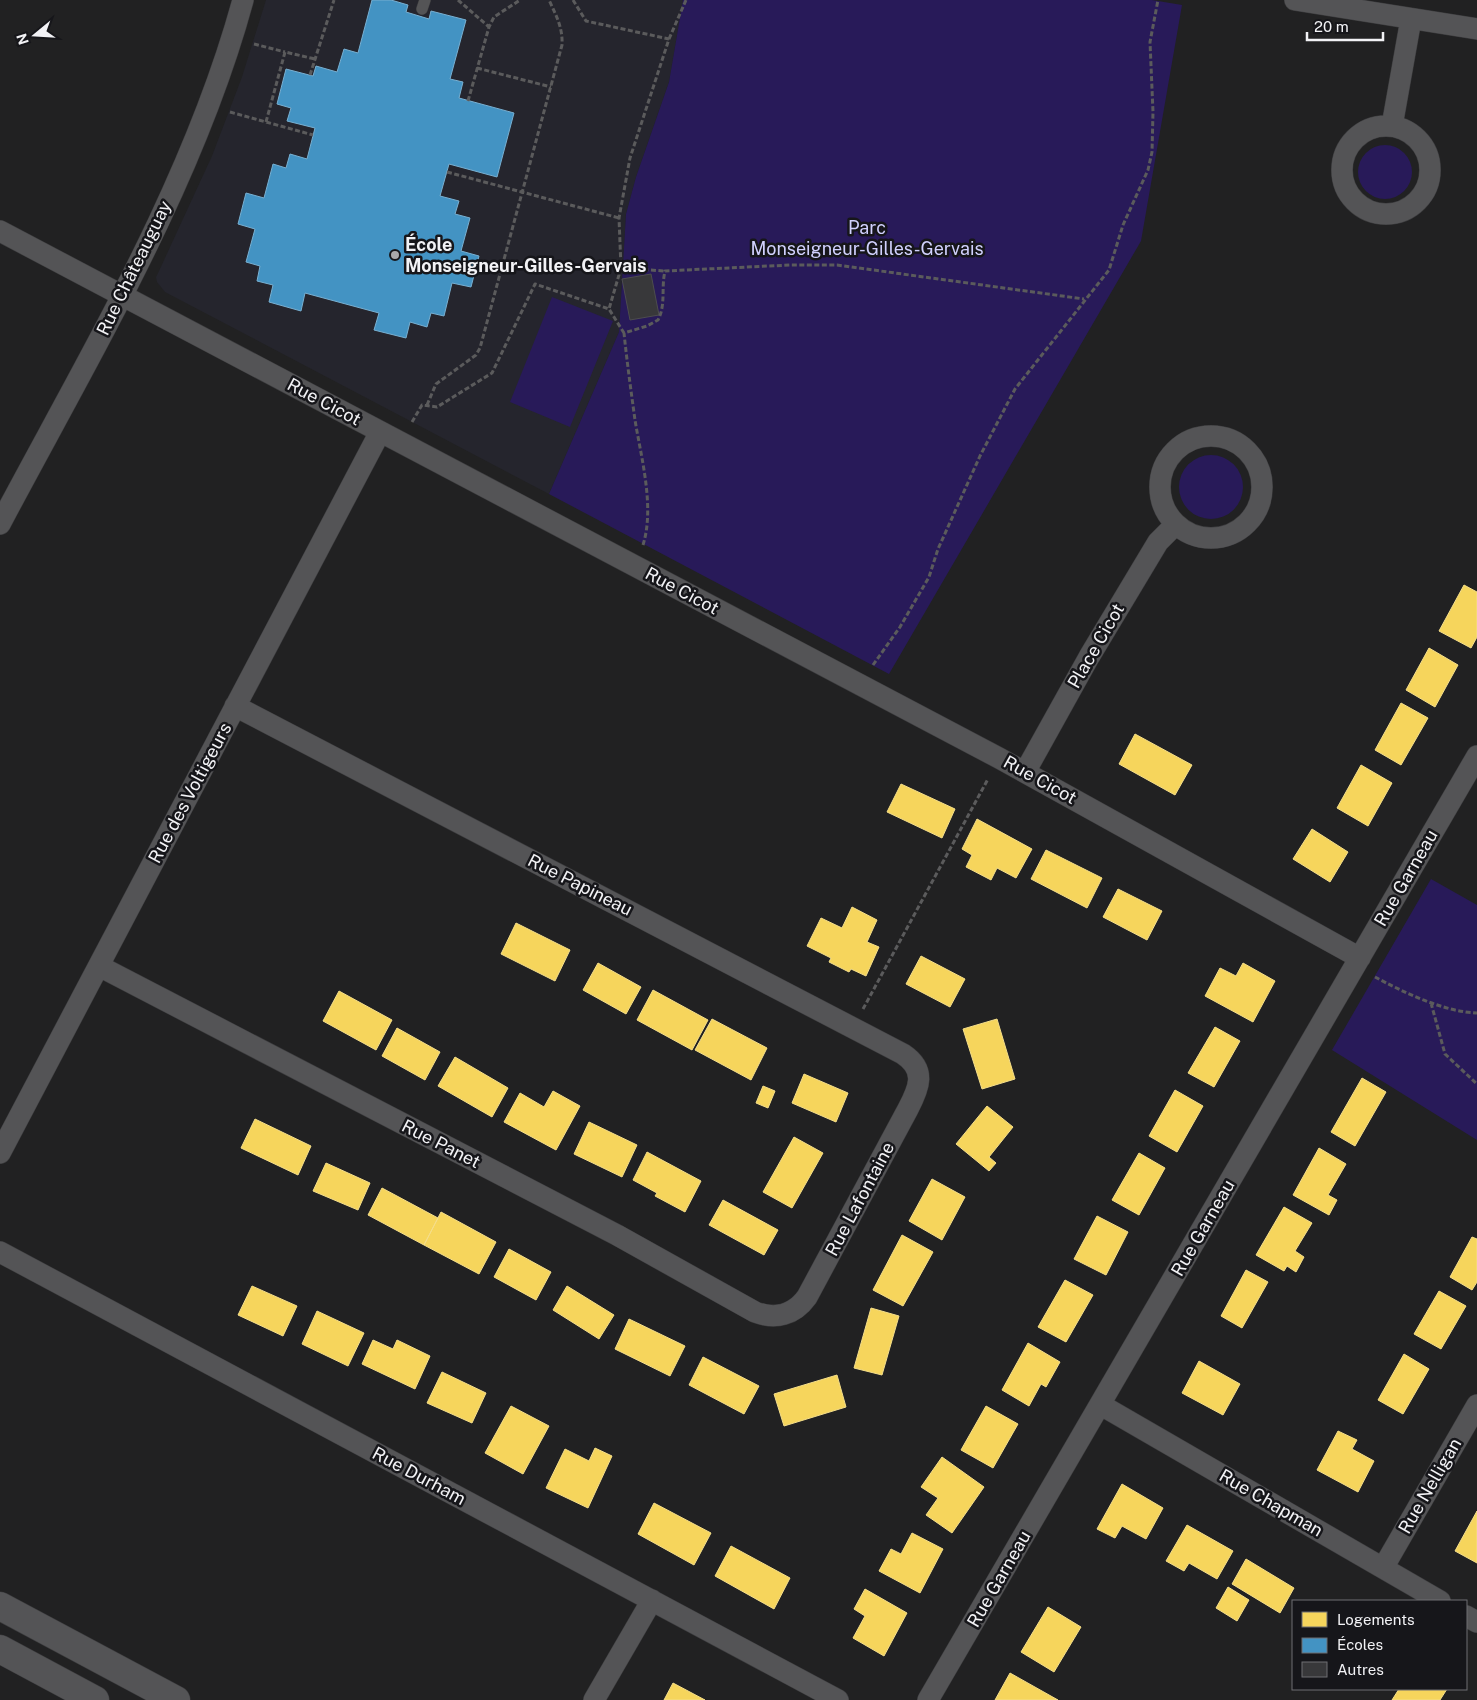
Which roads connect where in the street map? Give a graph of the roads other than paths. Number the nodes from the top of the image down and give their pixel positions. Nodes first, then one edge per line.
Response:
1 (243, 0) edge
2 (1294, 0) edge
3 (1411, 19) junction
4 (1477, 30) edge
5 (1392, 126) junction
6 (0, 231) edge
7 (122, 295) junction
8 (380, 432) junction
9 (0, 524) edge
10 (1175, 525) junction
11 (235, 706) junction
12 (1477, 756) edge
13 (1025, 772) junction
14 (1357, 963) junction
15 (99, 966) junction
16 (918, 1072) joint
17 (0, 1153) edge
18 (0, 1252) edge
19 (784, 1315) joint
20 (1101, 1405) junction
21 (1477, 1405) edge
22 (1383, 1568) junction
23 (652, 1600) junction
24 (1438, 1600) edge
25 (0, 1606) edge
26 (0, 1649) edge
27 (95, 1700) edge
28 (176, 1700) edge
29 (594, 1700) edge
30 (838, 1700) edge
31 (928, 1700) edge

1 - 7 street, Rue Châteauguay
2 - 3 street
3 - 4 street
3 - 5 street
5 - 5 street
6 - 7 street, Rue Cicot
7 - 8 street, Rue Cicot
7 - 9 street, Rue Châteauguay
8 - 11 street, Rue des Voltigeurs
8 - 13 street, Rue Cicot
10 - 10 street
10 - 13 street, Place Cicot
11 - 15 street, Rue des Voltigeurs
11 - 16 street, Rue Papineau
12 - 14 street, Rue Garneau
13 - 14 street, Rue Cicot
14 - 20 street, Rue Garneau
15 - 17 street, Rue des Voltigeurs
15 - 19 street, Rue Panet
16 - 19 street, Rue Lafontaine
18 - 23 street, Rue Durham
20 - 22 street, Rue Chapman
20 - 31 street, Rue Garneau
21 - 22 street, Rue Nelligan
22 - 24 street, Rue Chapman
23 - 29 street
23 - 30 street, Rue Durham
25 - 28 street
26 - 27 street

